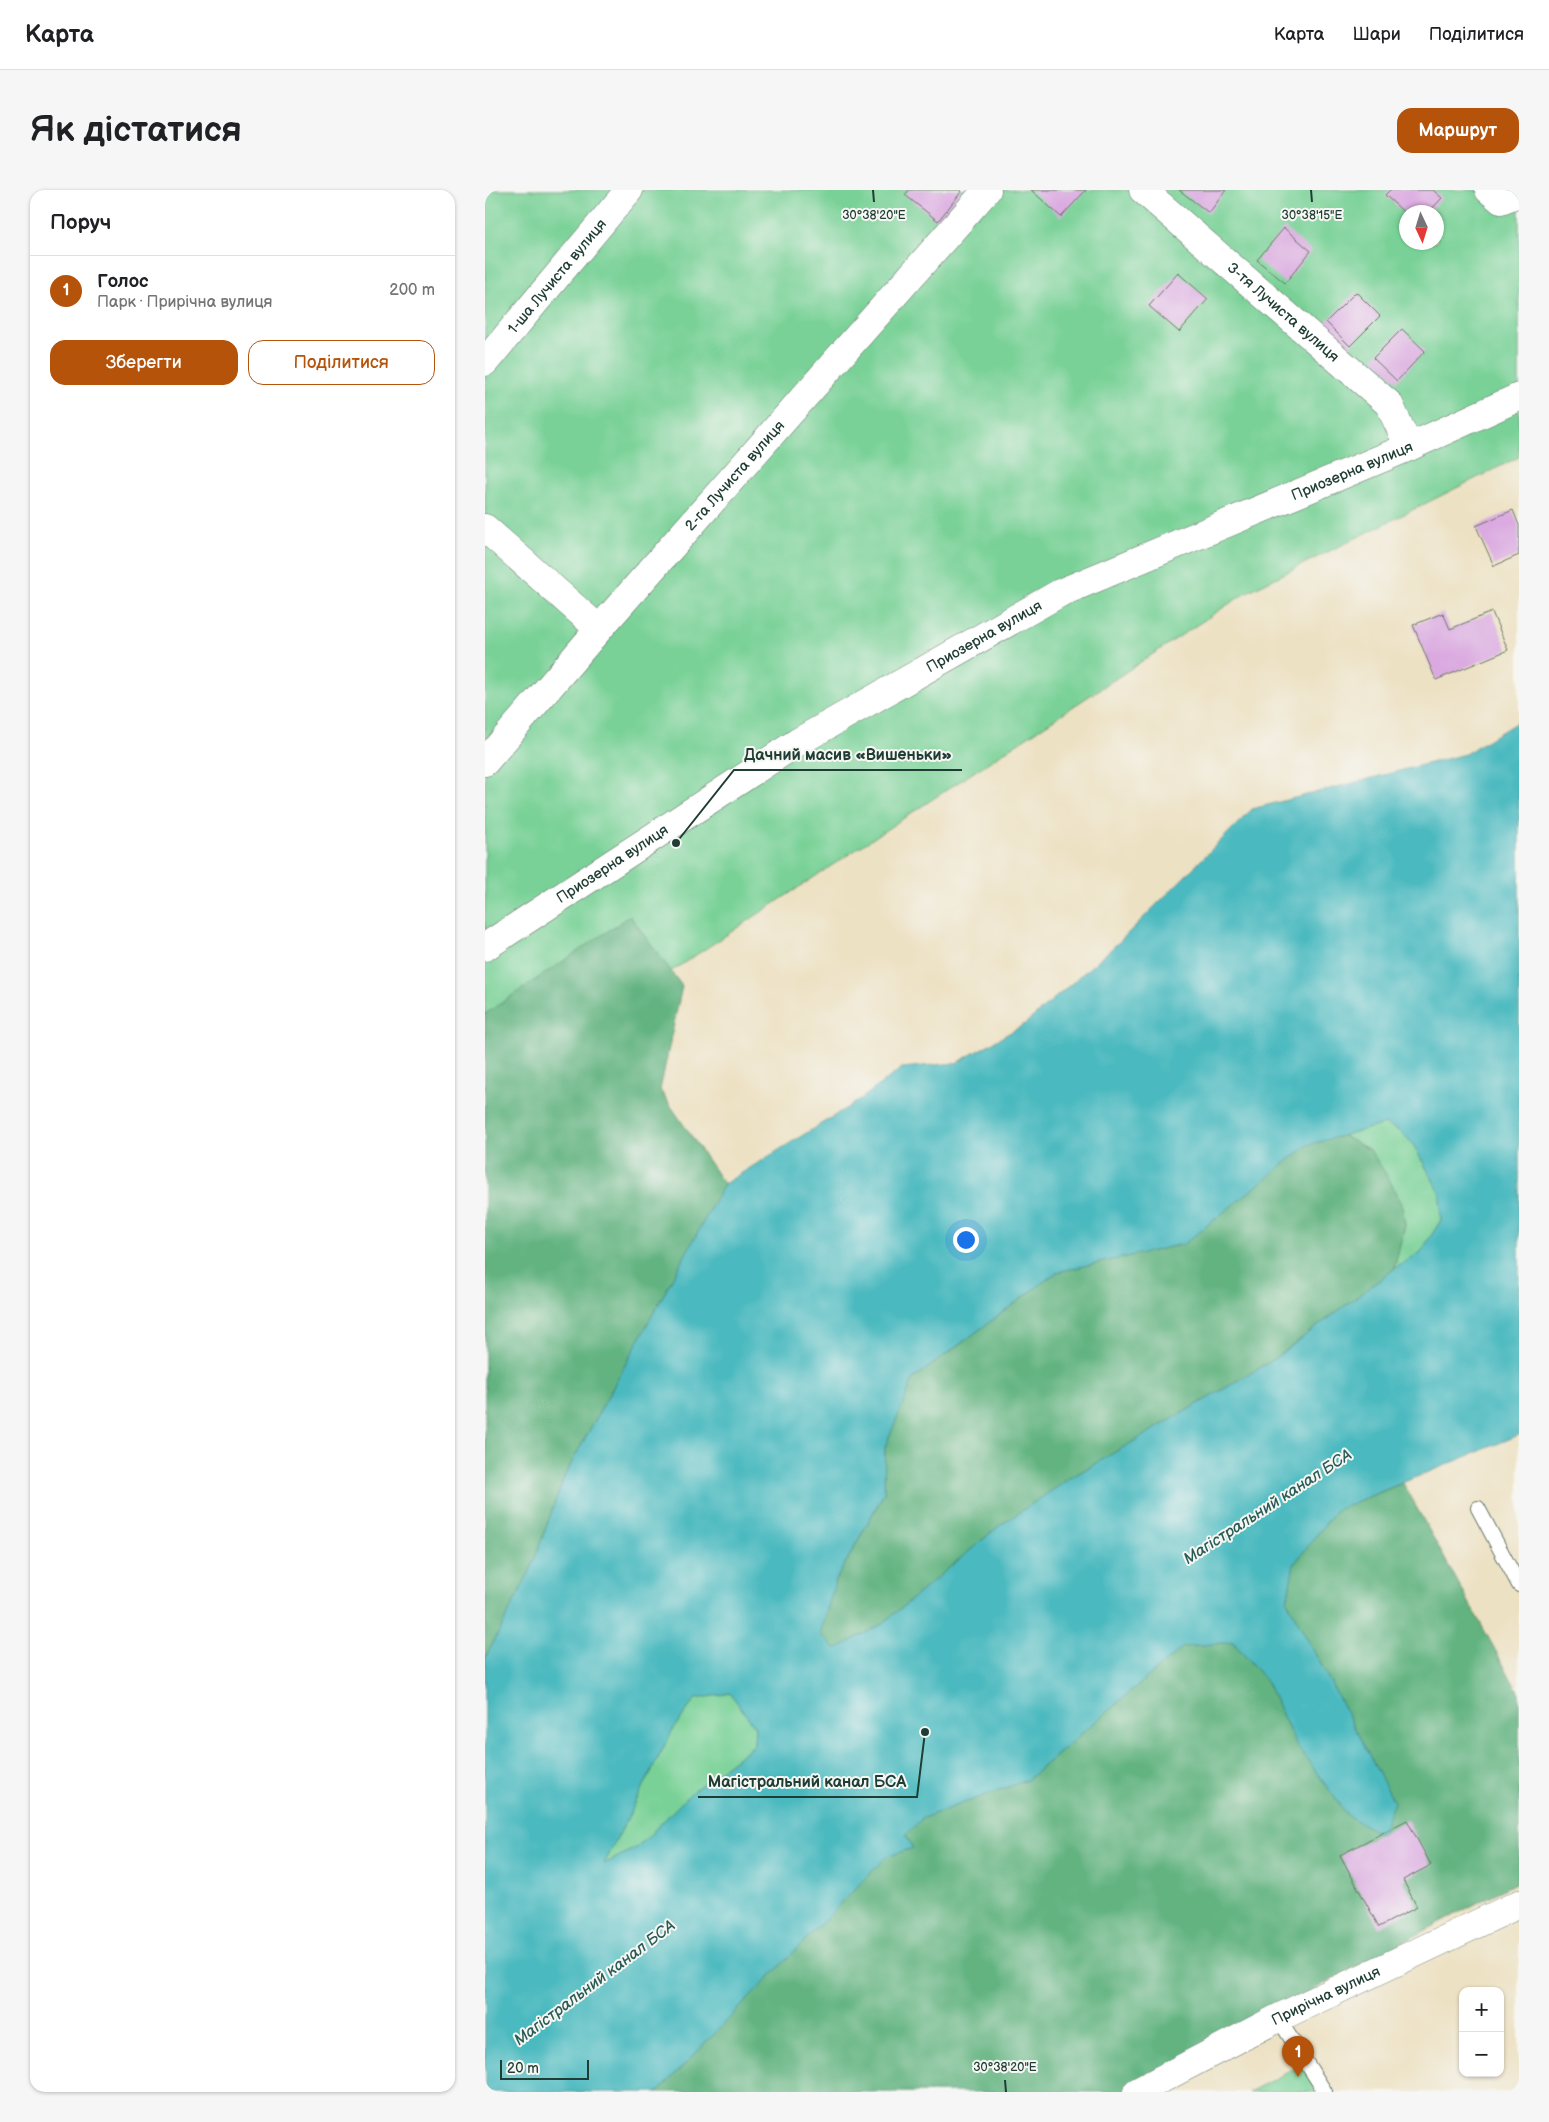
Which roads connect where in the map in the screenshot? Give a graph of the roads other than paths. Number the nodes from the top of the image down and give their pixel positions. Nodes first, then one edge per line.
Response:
1 (629, 190) edge
2 (987, 190) edge
3 (1143, 190) edge
4 (485, 362) edge
5 (1519, 397) edge
6 (1409, 447) junction
7 (485, 528) edge
8 (599, 629) junction
9 (485, 762) edge
10 (485, 947) edge
11 (1478, 1508) dead end
12 (1519, 1585) edge
13 (1519, 1904) edge
14 (1278, 2018) junction
15 (1137, 2092) edge
16 (1325, 2092) edge

1 - 4 street, 1-ша Лучиста вулиця
2 - 8 street, 2-га Лучиста вулиця
3 - 6 street, 3-тя Лучиста вулиця
5 - 6 street, Приозерна вулиця
6 - 10 street, Приозерна вулиця
7 - 8 street
8 - 9 street, 2-га Лучиста вулиця
11 - 12 lane
13 - 14 street, Прирічна вулиця
14 - 15 street, Прирічна вулиця
14 - 16 lane

